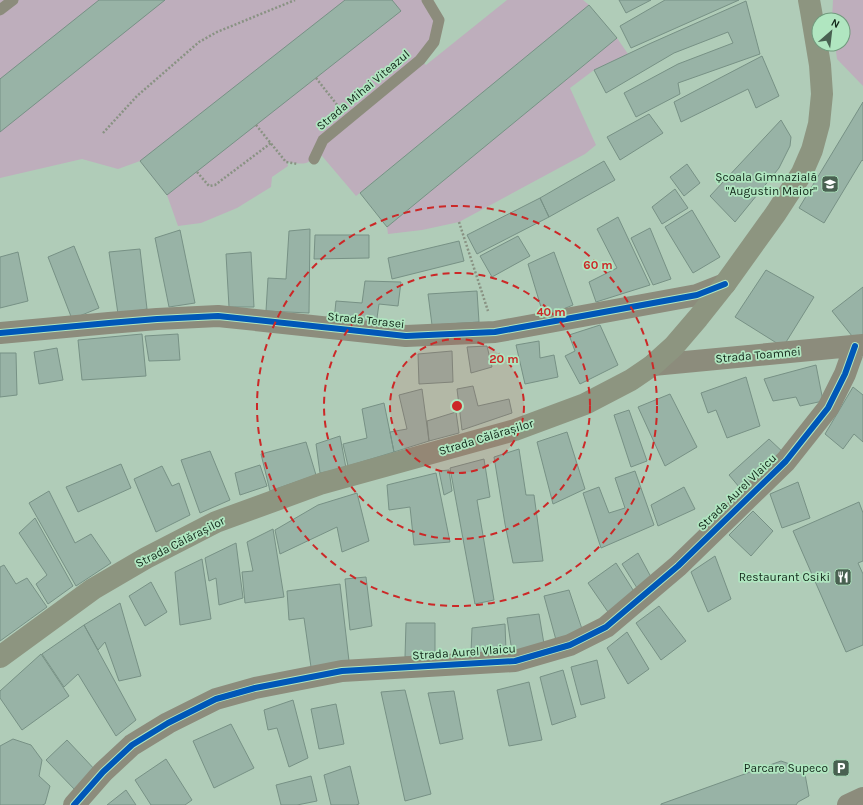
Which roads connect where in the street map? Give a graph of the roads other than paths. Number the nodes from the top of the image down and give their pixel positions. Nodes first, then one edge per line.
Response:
1 (13, 0) edge
2 (427, 0) edge
3 (809, 0) edge
4 (0, 10) edge
5 (314, 158) road end
6 (725, 284) junction
7 (0, 333) edge
8 (859, 346) edge
9 (653, 365) junction
10 (0, 657) edge
11 (863, 798) edge
12 (74, 805) edge
13 (848, 805) edge

1 - 4 lane
2 - 5 lane, Strada Mihai Viteazul
3 - 6 main road, Strada Călărașilor
6 - 7 street, Strada Terasei
6 - 9 main road, Strada Călărașilor
8 - 9 street, Strada Toamnei
8 - 12 street, Strada Aurel Vlaicu
9 - 10 main road, Strada Călărașilor
11 - 13 street

